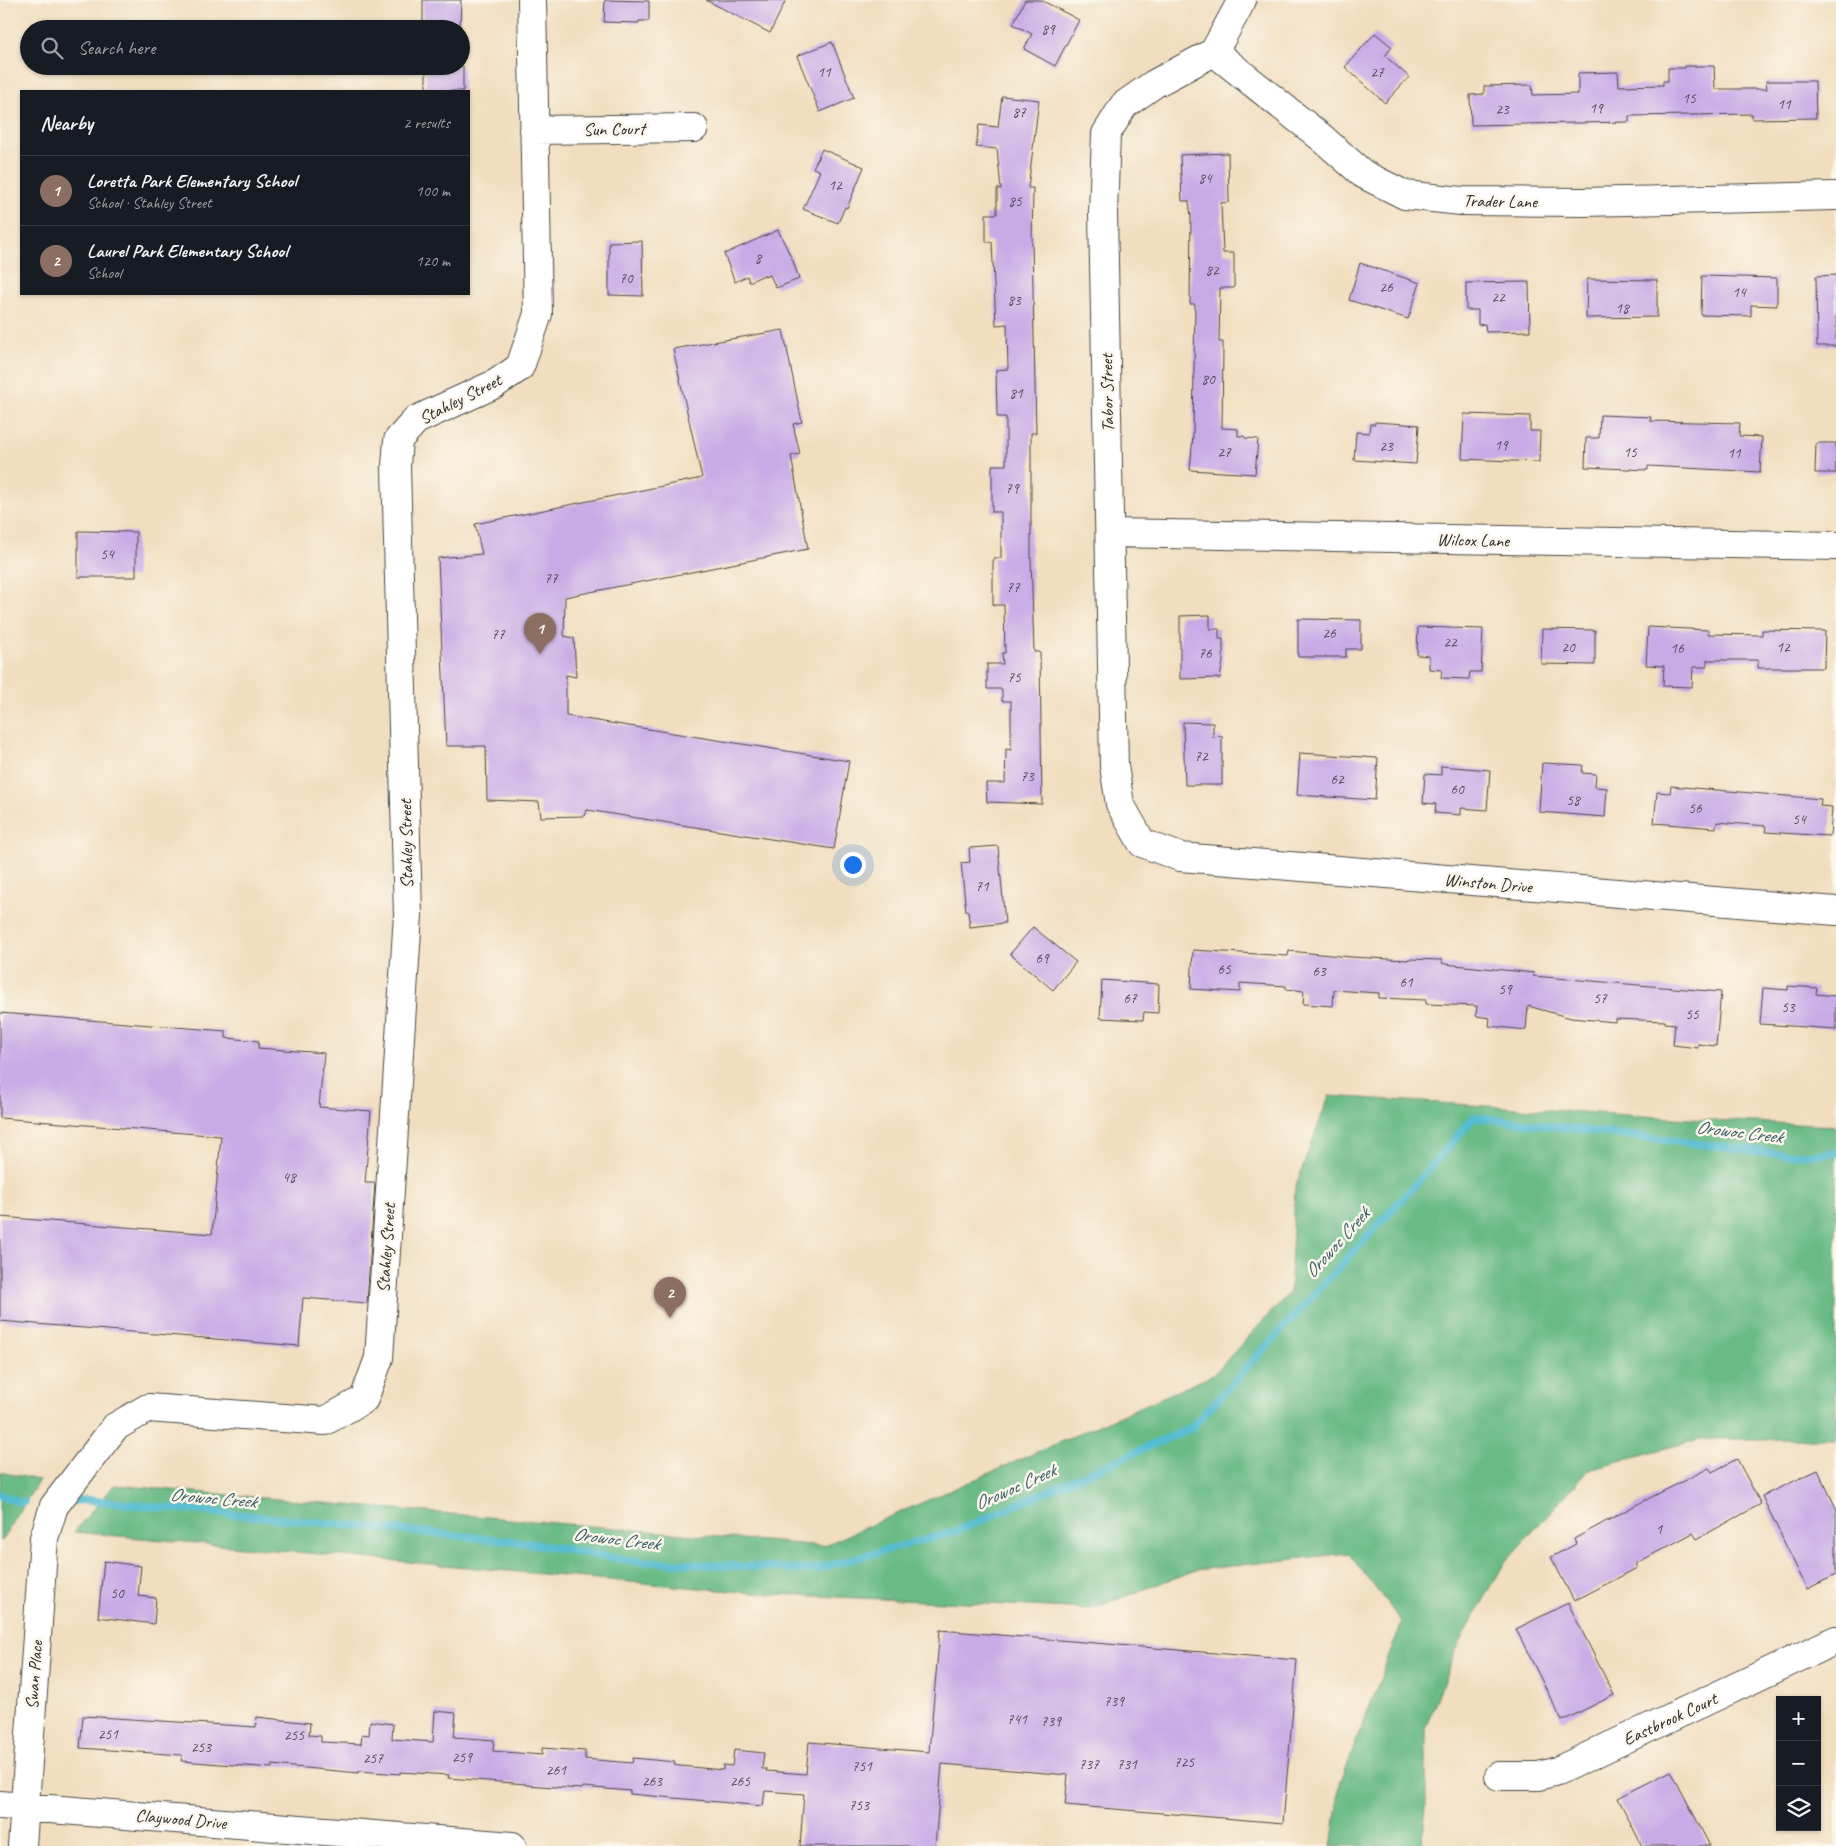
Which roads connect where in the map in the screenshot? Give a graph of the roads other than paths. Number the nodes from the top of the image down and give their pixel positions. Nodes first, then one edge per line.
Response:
1 (532, 0) edge
2 (1242, 0) edge
3 (1214, 52) junction
4 (694, 128) dead end
5 (534, 130) junction
6 (1836, 196) edge
7 (1110, 533) junction
8 (1836, 546) edge
9 (1142, 843) joint
10 (1836, 911) edge
11 (54, 1506) joint
12 (1836, 1640) edge
13 (1499, 1776) dead end
14 (12, 1806) edge
15 (22, 1846) edge
16 (512, 1846) edge

1 - 5 street, Stahley Street
2 - 3 street
3 - 6 street, Trader Lane
3 - 7 street, Tabor Street
4 - 5 street, Sun Court
5 - 11 street, Stahley Street
7 - 8 street, Wilcox Lane
7 - 9 street, Tabor Street
9 - 10 street, Winston Drive
11 - 14 street, Swan Place
12 - 13 street, Eastbrook Court
14 - 15 street, Swan Place
14 - 16 street, Claywood Drive

